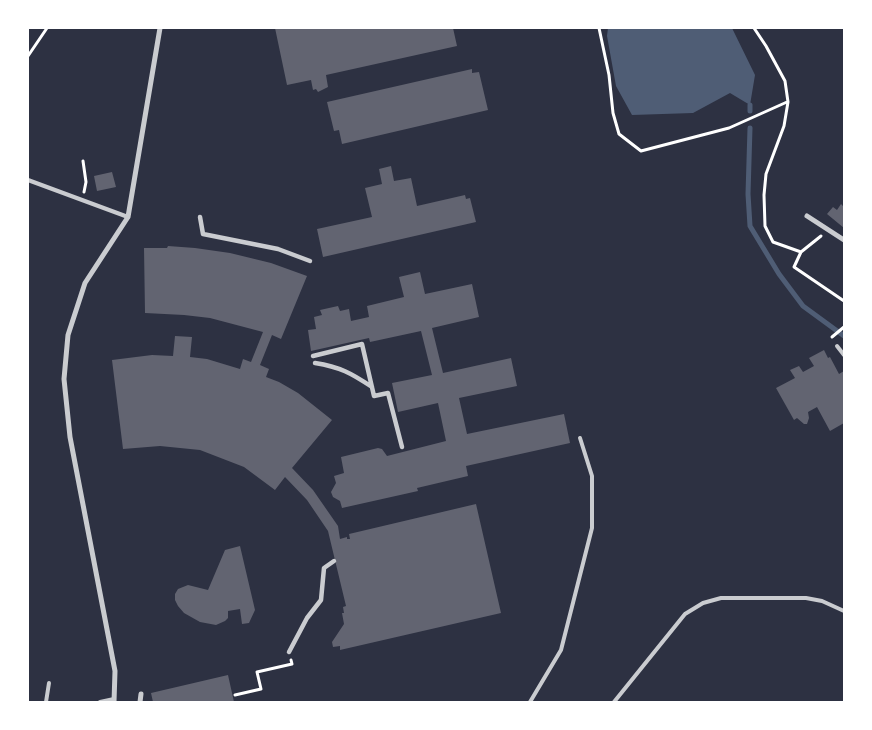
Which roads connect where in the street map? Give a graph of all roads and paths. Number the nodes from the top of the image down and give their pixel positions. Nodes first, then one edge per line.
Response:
1 (47, 28) edge
2 (160, 28) edge
3 (599, 28) edge
4 (754, 28) edge
5 (28, 56) edge
6 (788, 102) junction
7 (83, 161) dead end
8 (28, 180) edge
9 (82, 200) junction
10 (807, 216) dead end
11 (128, 217) junction
12 (200, 217) dead end
13 (828, 228) junction
14 (844, 240) edge
15 (801, 252) junction
16 (310, 261) dead end
17 (844, 301) edge
18 (844, 327) edge
19 (832, 336) dead end
20 (837, 346) dead end
21 (844, 354) edge
22 (313, 356) dead end
23 (315, 363) dead end
24 (372, 387) junction
25 (580, 438) dead end
26 (402, 447) dead end
27 (334, 561) dead end
28 (844, 611) edge
29 (289, 652) joint
30 (49, 683) dead end
31 (141, 694) dead end
32 (236, 695) dead end
33 (114, 701) edge
34 (46, 702) edge
35 (100, 702) edge
36 (140, 702) edge
37 (530, 702) edge
38 (614, 702) edge

1 - 5 path
2 - 11 street
3 - 6 path
4 - 6 path
6 - 15 path
7 - 9 path
8 - 9 lane
9 - 11 lane
10 - 13 street
11 - 33 street
12 - 16 street
13 - 14 street
13 - 15 path
15 - 17 path
18 - 19 path
20 - 21 lane
22 - 24 street
23 - 24 street
24 - 26 street
25 - 37 lane
27 - 29 street
28 - 38 lane
29 - 32 path
30 - 34 lane
31 - 36 street
33 - 35 lane

